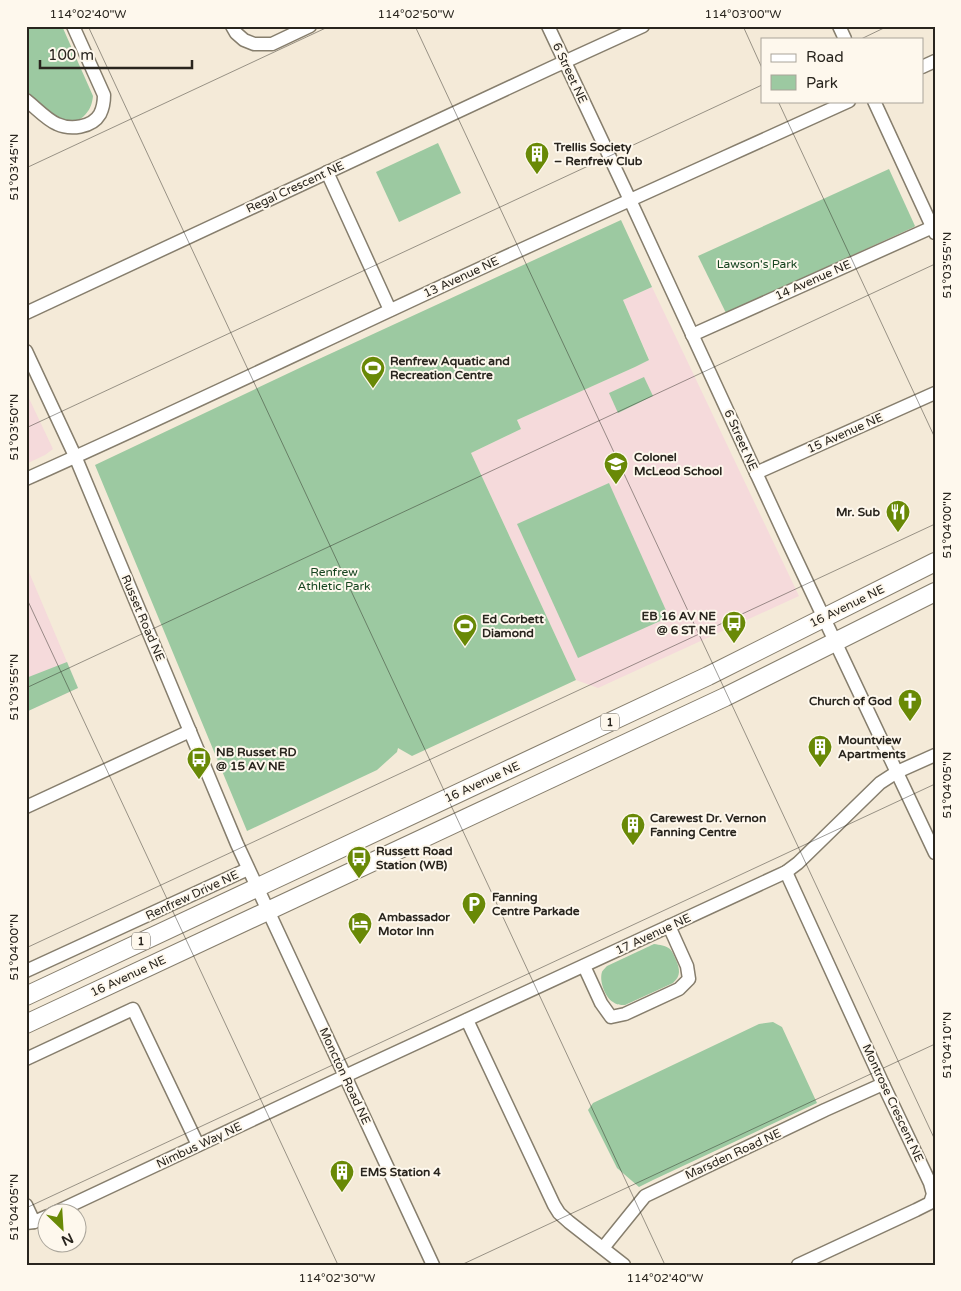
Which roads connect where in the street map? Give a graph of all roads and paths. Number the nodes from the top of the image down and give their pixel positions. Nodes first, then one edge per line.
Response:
1 (73, 26) edge
2 (232, 26) edge
3 (310, 26) edge
4 (548, 26) edge
5 (643, 26) edge
6 (839, 26) edge
7 (845, 38) edge
8 (565, 62) junction
9 (26, 100) edge
10 (847, 102) edge
11 (874, 102) edge
12 (327, 172) junction
13 (630, 200) junction
14 (934, 229) edge
15 (390, 310) junction
16 (26, 313) edge
17 (692, 335) junction
18 (26, 351) edge
19 (935, 393) edge
20 (75, 456) junction
21 (756, 473) junction
22 (26, 479) edge
23 (935, 562) edge
24 (935, 592) edge
25 (824, 617) junction
26 (835, 641) junction
27 (190, 731) junction
28 (935, 755) edge
29 (897, 772) junction
30 (26, 807) edge
31 (935, 853) edge
32 (248, 869) junction
33 (786, 872) junction
34 (256, 887) junction
35 (268, 910) junction
36 (669, 926) junction
37 (584, 966) junction
38 (26, 971) edge
39 (26, 996) edge
40 (467, 1020) junction
41 (26, 1024) edge
42 (26, 1059) edge
43 (345, 1076) junction
44 (883, 1084) junction
45 (198, 1145) junction
46 (73, 1204) edge
47 (26, 1205) edge
48 (30, 1222) edge
49 (603, 1248) junction
50 (432, 1265) edge
51 (624, 1265) edge
52 (798, 1265) edge

1 - 9 street
2 - 3 street
4 - 8 street, 6 Street NE
5 - 8 street, Regal Crescent NE
6 - 7 street
8 - 12 street, Regal Crescent NE
8 - 13 street, 6 Street NE
10 - 13 street, 13 Avenue NE
11 - 14 street
12 - 15 street
12 - 16 street, Regal Crescent NE
13 - 15 street, 13 Avenue NE
13 - 17 street, 6 Street NE
14 - 17 street, 14 Avenue NE
15 - 20 street, 13 Avenue NE
17 - 21 street, 6 Street NE
18 - 20 street, Russet Road NE
19 - 21 street, 15 Avenue NE
20 - 22 street, 13 Avenue NE
20 - 27 street, Russet Road NE
21 - 25 street, 6 Street NE
23 - 25 highway, 16 Avenue NE / 1
24 - 26 highway, 16 Avenue NE / 1
25 - 26 street, 6 Street NE
25 - 34 highway, 16 Avenue NE / 1
26 - 29 street, 6 Street NE
26 - 35 highway, 16 Avenue NE / 1
27 - 30 street
27 - 32 street, Russet Road NE
28 - 29 street, 17 Avenue NE
29 - 31 street, 6 Street NE
29 - 33 street, 17 Avenue NE
32 - 34 street, Russet Road NE
32 - 38 street, Renfrew Drive NE
33 - 36 street, 17 Avenue NE
33 - 44 street, Montrose Crescent NE
34 - 35 street, Moncton Road NE
34 - 39 highway, 16 Avenue NE / 1
35 - 41 highway, 16 Avenue NE / 1
35 - 43 street, Moncton Road NE
36 - 37 street, 17 Avenue NE
36 - 37 street
37 - 40 street, 17 Avenue NE
40 - 43 street, 17 Avenue NE
40 - 49 street
42 - 45 street
43 - 45 street, Nimbus Way NE
43 - 50 street, Moncton Road NE
44 - 49 street, Marsden Road NE
44 - 52 street, Montrose Crescent NE
45 - 46 street, Nimbus Way NE
47 - 48 street
49 - 51 street

